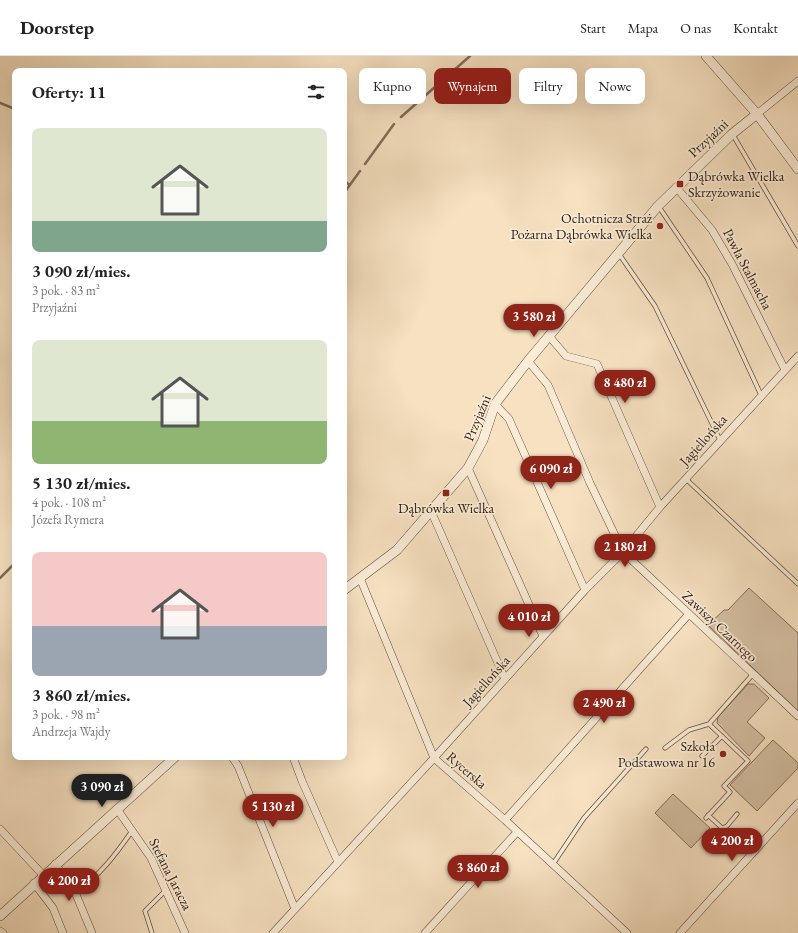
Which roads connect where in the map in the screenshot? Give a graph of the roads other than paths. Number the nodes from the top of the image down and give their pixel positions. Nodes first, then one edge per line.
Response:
1 (706, 56) edge
2 (798, 80) edge
3 (757, 114) junction
4 (732, 134) junction
5 (798, 169) edge
6 (676, 188) junction
7 (658, 206) junction
8 (798, 246) edge
9 (618, 252) junction
10 (549, 336) junction
11 (798, 356) edge
12 (528, 361) junction
13 (785, 370) junction
14 (761, 395) junction
15 (495, 404) junction
16 (720, 440) junction
17 (468, 468) junction
18 (686, 479) junction
19 (660, 507) junction
20 (431, 511) junction
21 (623, 552) junction
22 (360, 578) junction
23 (798, 584) edge
24 (347, 588) edge
25 (585, 590) junction
26 (689, 614) junction
27 (543, 636) junction
28 (753, 674) junction
29 (505, 679) junction
30 (798, 716) edge
31 (709, 724) junction
32 (722, 736) junction
33 (665, 748) dead end
34 (646, 749) dead end
35 (702, 756) dead end
36 (434, 758) junction
37 (172, 760) edge
38 (234, 760) edge
39 (294, 760) edge
40 (798, 803) edge
41 (116, 810) junction
42 (737, 814) dead end
43 (505, 820) junction
44 (0, 829) edge
45 (132, 830) junction
46 (517, 832) junction
47 (338, 862) junction
48 (55, 864) junction
49 (553, 864) junction
50 (43, 875) junction
51 (34, 883) junction
52 (167, 890) junction
53 (75, 892) junction
54 (294, 909) junction
55 (0, 916) edge
56 (0, 931) edge
57 (3, 933) edge
58 (62, 933) edge
59 (92, 933) edge
60 (152, 933) edge
61 (185, 933) edge
62 (273, 933) edge
63 (425, 933) edge
64 (627, 933) edge
65 (680, 933) edge

1 - 3 street
2 - 3 street, Przyjaźni
3 - 4 street, Przyjaźni
3 - 5 street
4 - 6 street, Przyjaźni
4 - 8 lane
6 - 7 street, Przyjaźni
6 - 13 street, Pawła Stalmacha
7 - 9 street, Przyjaźni
7 - 14 lane
9 - 10 street, Przyjaźni
9 - 16 lane
10 - 12 street, Przyjaźni
10 - 19 street
11 - 13 street, Jagiellońska
12 - 15 street, Przyjaźni
12 - 21 street, Zawiszy Czarnego
13 - 14 street, Jagiellońska
14 - 16 street, Jagiellońska
15 - 17 street, Przyjaźni
15 - 25 street
16 - 18 street, Jagiellońska
17 - 20 street, Przyjaźni
17 - 27 street
18 - 19 street, Jagiellońska
18 - 23 lane
19 - 21 street, Jagiellońska
20 - 22 street, Przyjaźni
20 - 29 street
21 - 25 street, Jagiellońska
21 - 26 street, Zawiszy Czarnego
22 - 24 street, Przyjaźni
22 - 36 street, Rycerska
25 - 27 street, Jagiellońska
26 - 28 street, Zawiszy Czarnego
26 - 43 street
27 - 29 street, Jagiellońska
28 - 30 street, Zawiszy Czarnego
28 - 31 lane
29 - 36 street, Jagiellońska
31 - 32 lane
31 - 33 lane
32 - 35 lane
32 - 42 lane
34 - 49 lane
36 - 43 street, Rycerska
36 - 47 street, Jagiellońska
37 - 41 street
38 - 54 street
39 - 47 street
40 - 65 street
41 - 45 street, Stefana Jaracza
41 - 48 street
43 - 46 street, Rycerska
44 - 50 street
45 - 52 street, Stefana Jaracza
45 - 53 lane
46 - 49 street, Rycerska
46 - 63 street
47 - 54 street, Jagiellońska
48 - 50 street
48 - 53 street
49 - 64 street, Rycerska
50 - 51 street
51 - 55 street
51 - 58 street
52 - 60 lane
52 - 61 street, Stefana Jaracza
53 - 59 street
54 - 62 street, Jagiellońska
56 - 57 street

